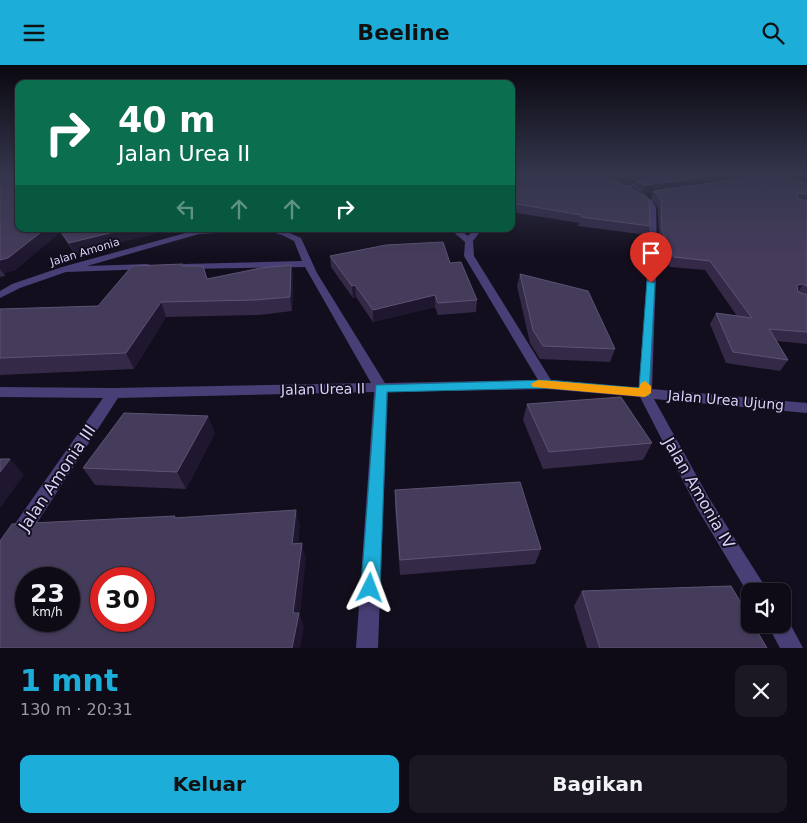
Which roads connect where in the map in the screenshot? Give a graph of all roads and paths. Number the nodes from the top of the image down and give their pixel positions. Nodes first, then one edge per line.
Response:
1 (648, 200) edge
2 (196, 232) edge
3 (280, 232) edge
4 (458, 232) edge
5 (476, 232) edge
6 (469, 241) junction
7 (307, 263) junction
8 (162, 267) edge
9 (181, 267) edge
10 (65, 269) junction
11 (0, 295) edge
12 (547, 384) junction
13 (381, 388) junction
14 (0, 392) edge
15 (114, 393) junction
16 (645, 393) junction
17 (807, 408) edge
18 (0, 562) edge
19 (753, 583) edge
20 (783, 633) edge
21 (367, 648) edge
22 (792, 648) edge

1 - 16 street
2 - 10 street, Jalan Amonia
3 - 7 street
4 - 6 street
5 - 6 street
6 - 12 street
7 - 9 street
7 - 13 street
8 - 10 street
10 - 11 street, Jalan Amonia
12 - 13 street, Jalan Urea II
12 - 16 street, Jalan Urea II
13 - 15 street, Jalan Urea II
13 - 21 street
14 - 15 street, Jalan Urea II
15 - 18 street, Jalan Amonia III
16 - 17 street, Jalan Urea Ujung
16 - 19 street, Jalan Amonia IV
20 - 22 street

